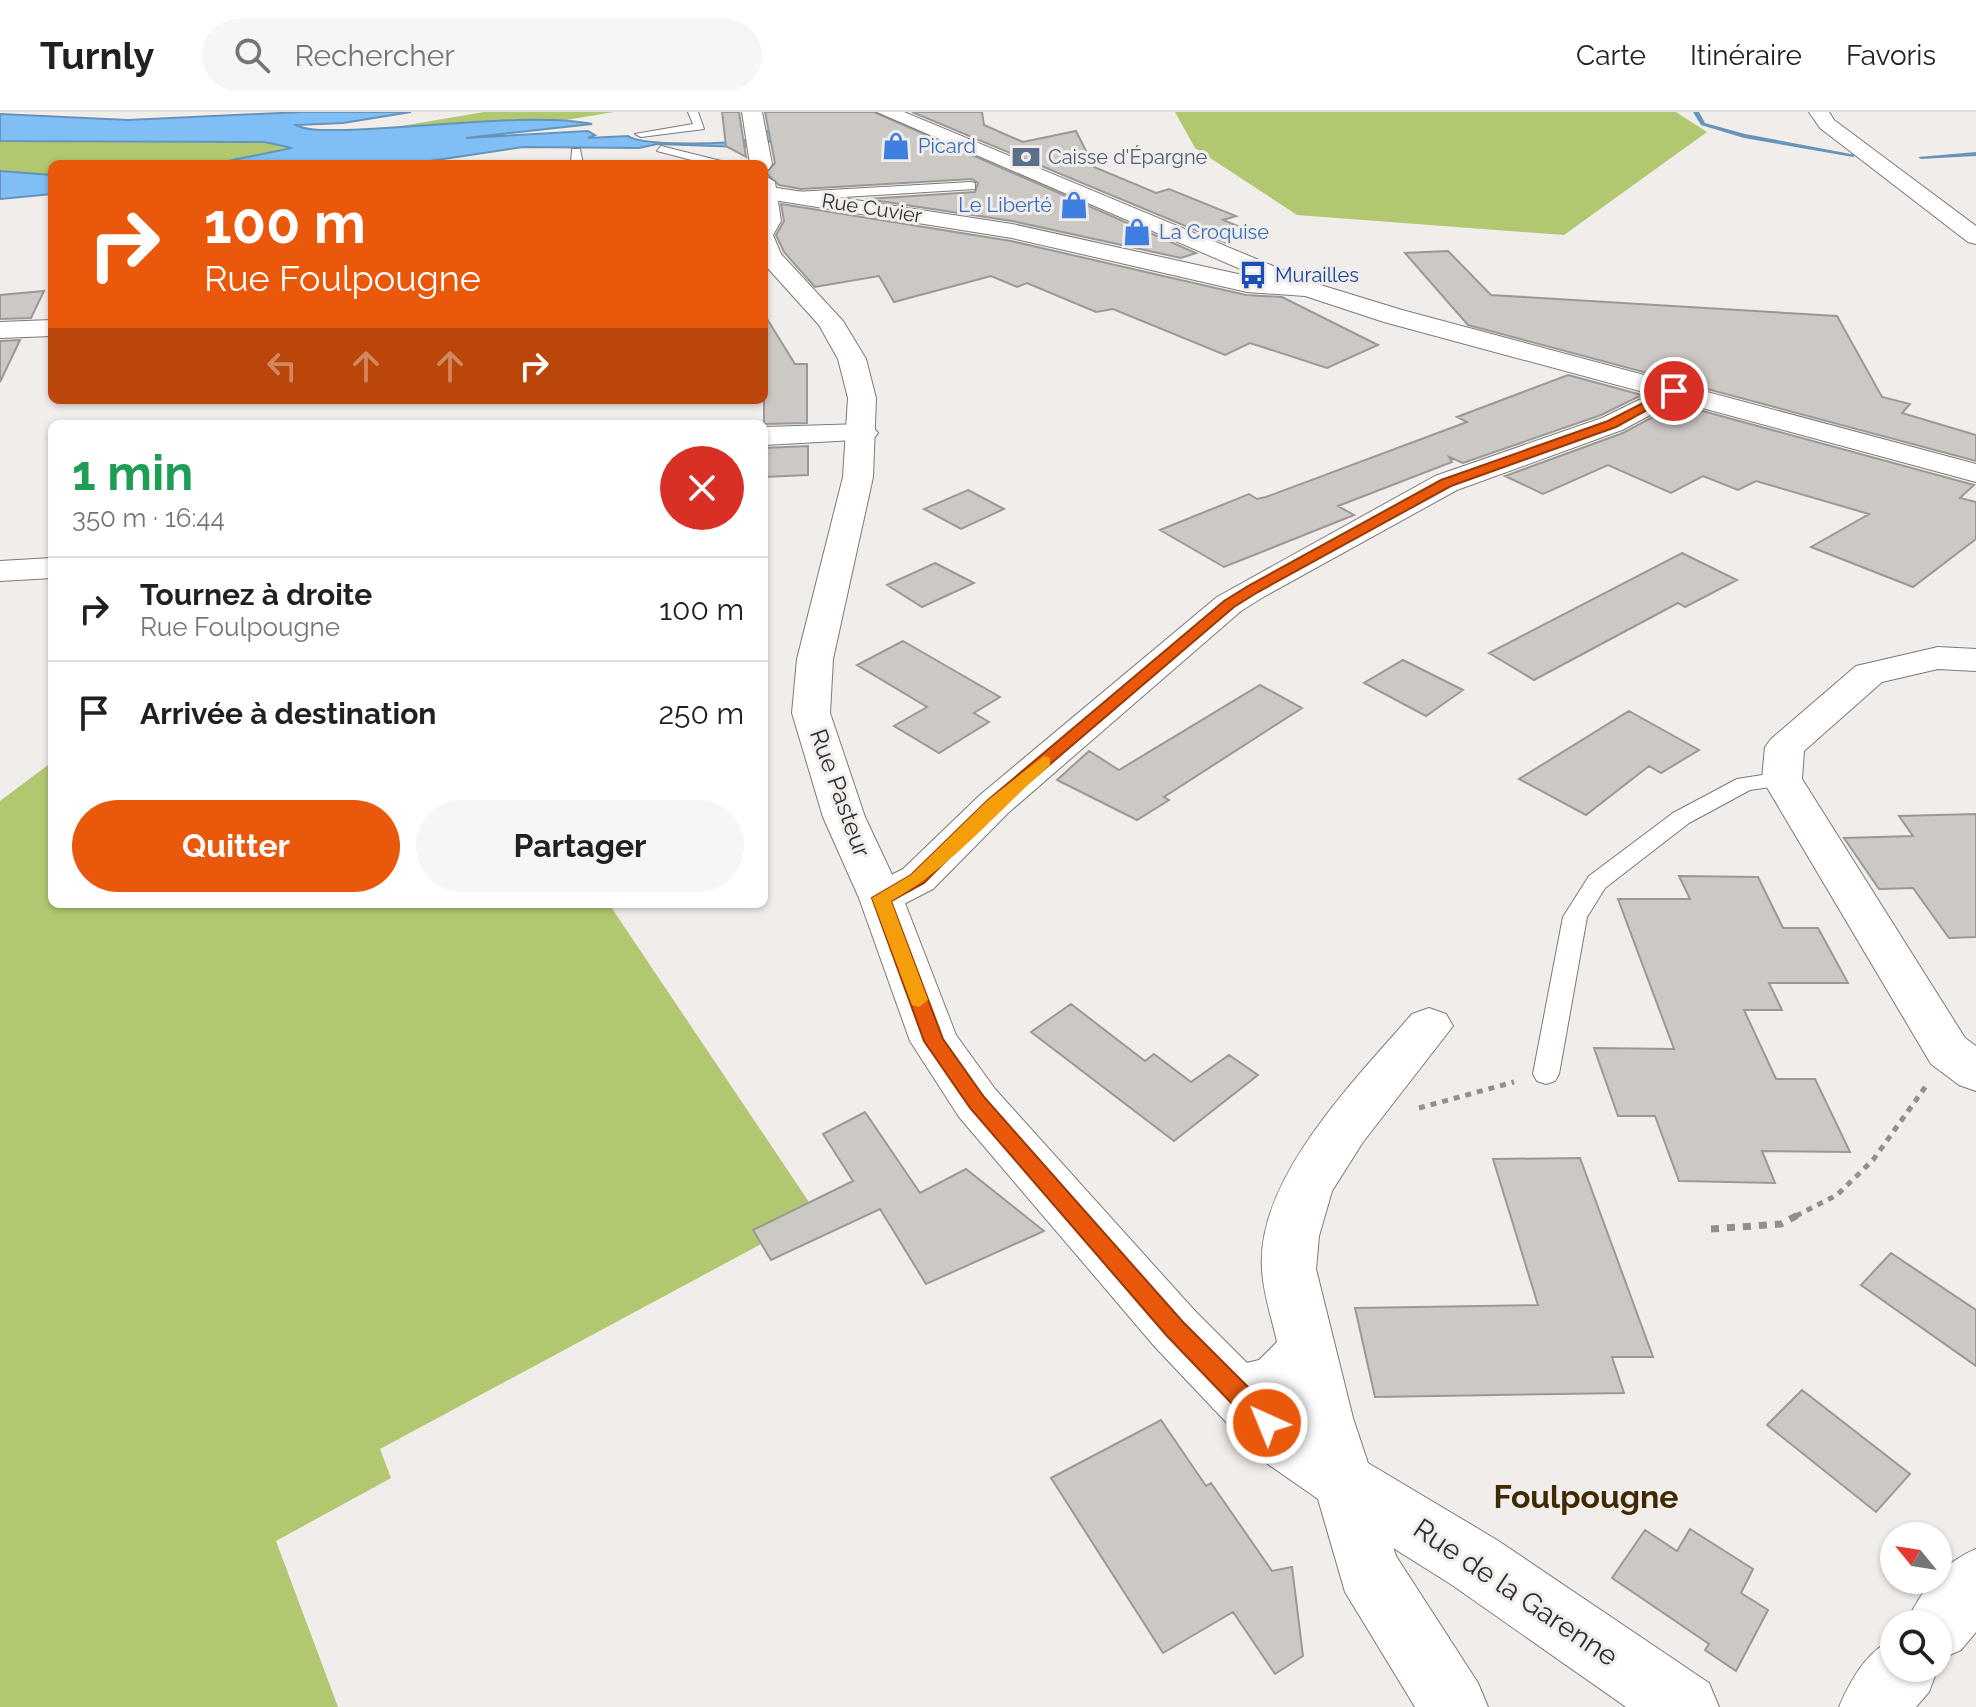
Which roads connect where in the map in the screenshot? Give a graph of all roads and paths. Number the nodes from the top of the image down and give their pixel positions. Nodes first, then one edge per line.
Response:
1 (693, 112) edge
2 (752, 112) edge
3 (887, 112) edge
4 (1817, 113) edge
5 (641, 134) dead end
6 (661, 149) dead end
7 (705, 160) edge
8 (758, 160) edge
9 (768, 178) edge
10 (971, 186) dead end
11 (795, 196) junction
12 (1976, 237) edge
13 (768, 250) edge
14 (1305, 288) junction
15 (48, 328) edge
16 (0, 330) edge
17 (1674, 391) junction
18 (863, 433) junction
19 (768, 436) edge
20 (1976, 473) edge
21 (48, 568) edge
22 (0, 571) edge
23 (1976, 660) edge
24 (1782, 779) junction
25 (881, 898) junction
26 (1429, 1026) dead end
27 (1967, 1066) edge
28 (1546, 1074) joint
29 (1345, 1128) junction
30 (1711, 1229) dead end
31 (1307, 1346) junction
32 (1234, 1390) junction
33 (1344, 1482) junction
34 (1976, 1581) edge
35 (1952, 1610) edge
36 (1894, 1682) edge
37 (1454, 1707) edge
38 (1685, 1707) edge
39 (1873, 1707) edge

1 - 5 lane
2 - 8 street
3 - 14 street
4 - 12 street
6 - 7 lane
9 - 11 street, Rue Cuvier
10 - 11 lane
11 - 14 street, Rue Cuvier
13 - 18 street, Rue Pasteur
14 - 17 street
15 - 16 street
17 - 20 street
17 - 25 street
18 - 19 street
18 - 25 street, Rue Pasteur
21 - 22 street
23 - 24 street
24 - 27 street
24 - 28 lane
25 - 32 street, Rue Pasteur
26 - 29 street
27 - 30 path
28 - 29 path
29 - 31 street
31 - 32 street
31 - 33 street
32 - 33 street, Rue Pasteur
33 - 37 street
33 - 38 street, Rue de la Garenne
34 - 35 street
36 - 39 street

